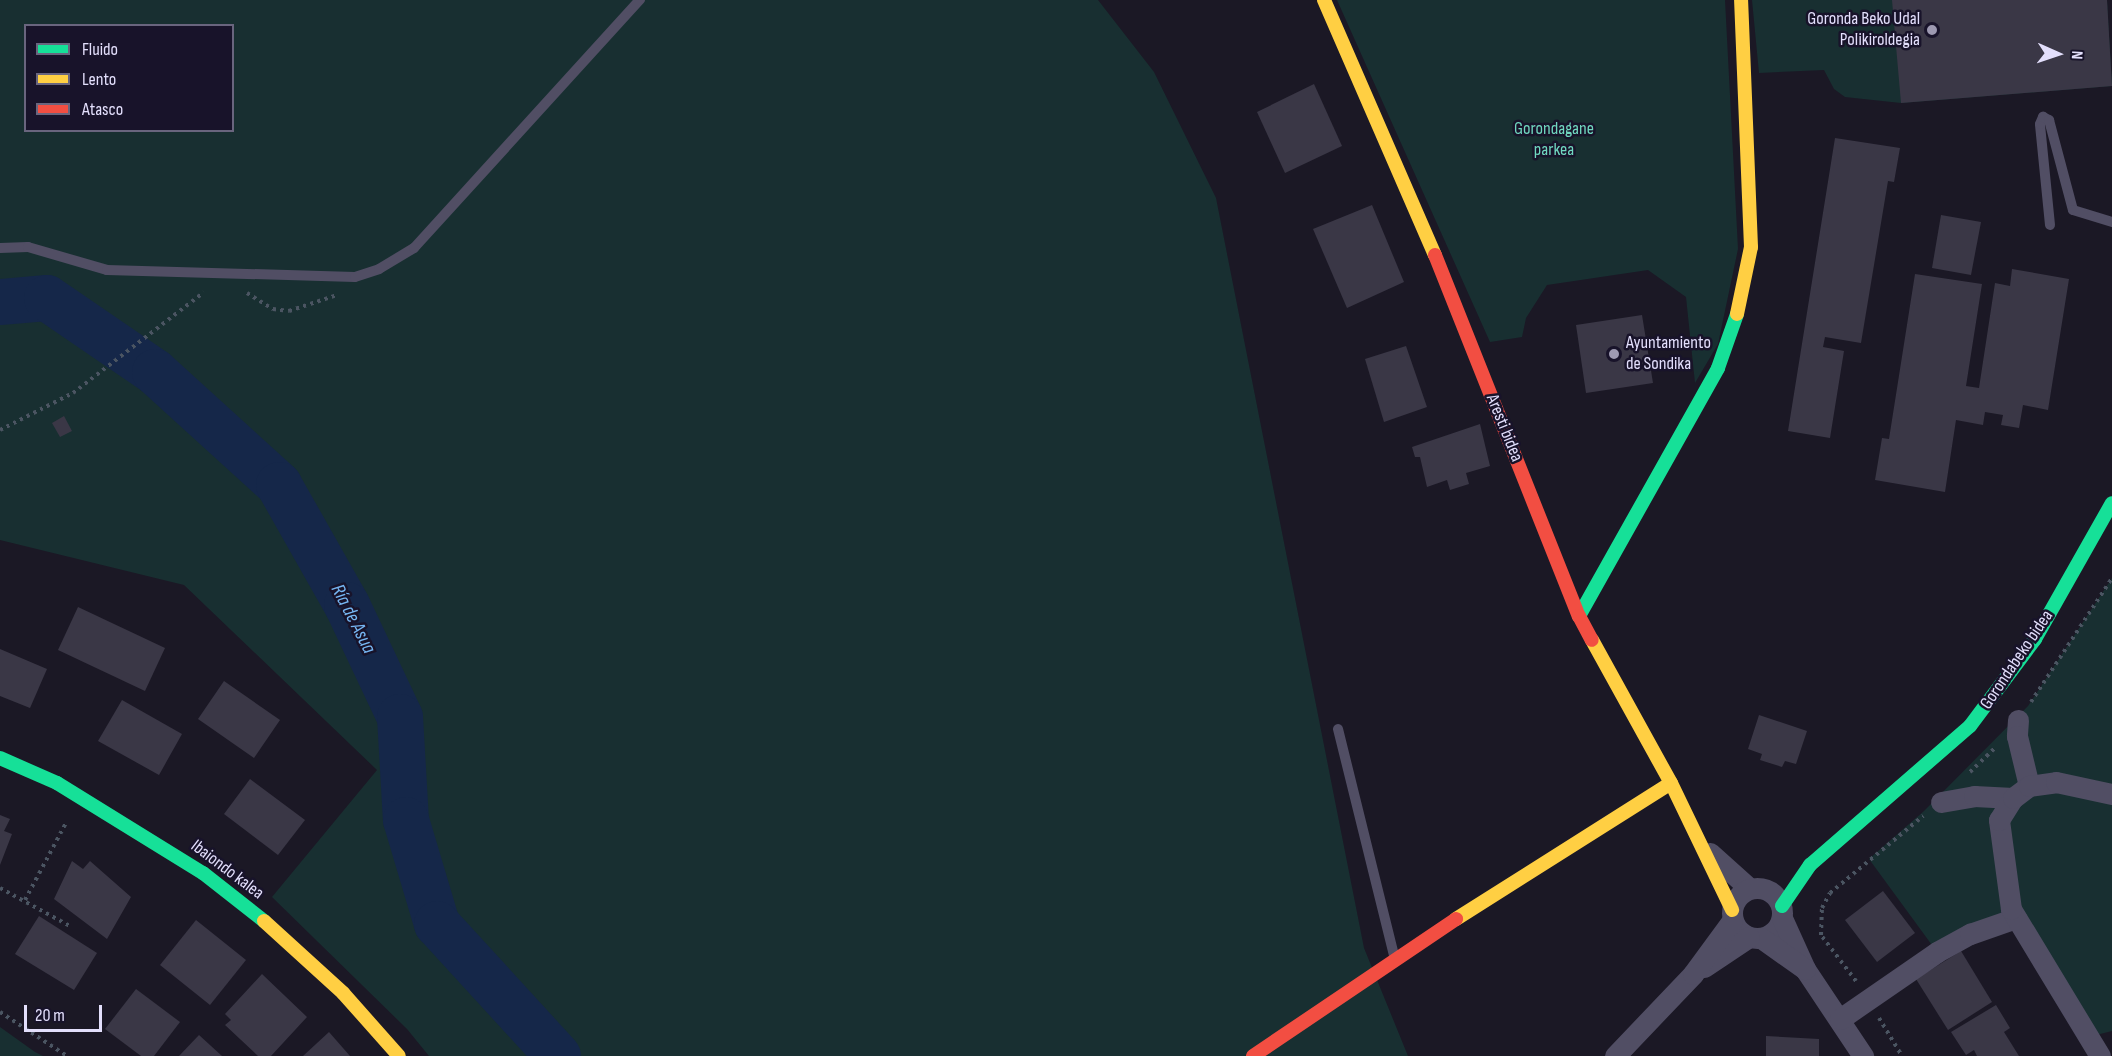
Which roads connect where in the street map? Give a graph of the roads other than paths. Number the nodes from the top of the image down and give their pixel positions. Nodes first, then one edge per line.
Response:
1 (640, 0) edge
2 (1324, 0) edge
3 (1741, 0) edge
4 (2112, 222) edge
5 (2050, 225) dead end
6 (0, 248) edge
7 (2112, 503) edge
8 (1579, 616) junction
9 (2018, 720) dead end
10 (1338, 729) dead end
11 (0, 758) edge
12 (1671, 783) junction
13 (2021, 792) junction
14 (2112, 794) edge
15 (1941, 802) road end
16 (1704, 847) junction
17 (1810, 865) junction
18 (1754, 888) junction
19 (1782, 912) junction
20 (1732, 915) junction
21 (2016, 918) junction
22 (1755, 938) junction
23 (1394, 958) junction
24 (1804, 969) junction
25 (1694, 974) junction
26 (1840, 1018) junction
27 (399, 1056) edge
28 (1253, 1056) edge
29 (1615, 1056) edge
30 (1863, 1056) edge
31 (2100, 1056) edge

1 - 6 lane
2 - 8 street, Aresti bidea
3 - 8 street
4 - 5 lane
7 - 17 street, Gorondabeko bidea
8 - 12 street, Aresti bidea
9 - 13 street
10 - 23 lane
11 - 27 street, Ibaiondo kalea
12 - 16 street, Aresti bidea
12 - 23 street
13 - 14 street
13 - 15 street
13 - 21 street
16 - 18 street, Aresti bidea
16 - 20 street, Aresti bidea
17 - 18 street, Gorondabeko bidea
17 - 19 street, Gorondabeko bidea
18 - 19 street
18 - 20 street
19 - 22 street
19 - 24 street
20 - 22 street
20 - 25 street
21 - 26 street
21 - 31 street
22 - 24 street
22 - 25 street
23 - 28 street
24 - 26 street
25 - 29 street
26 - 30 street

